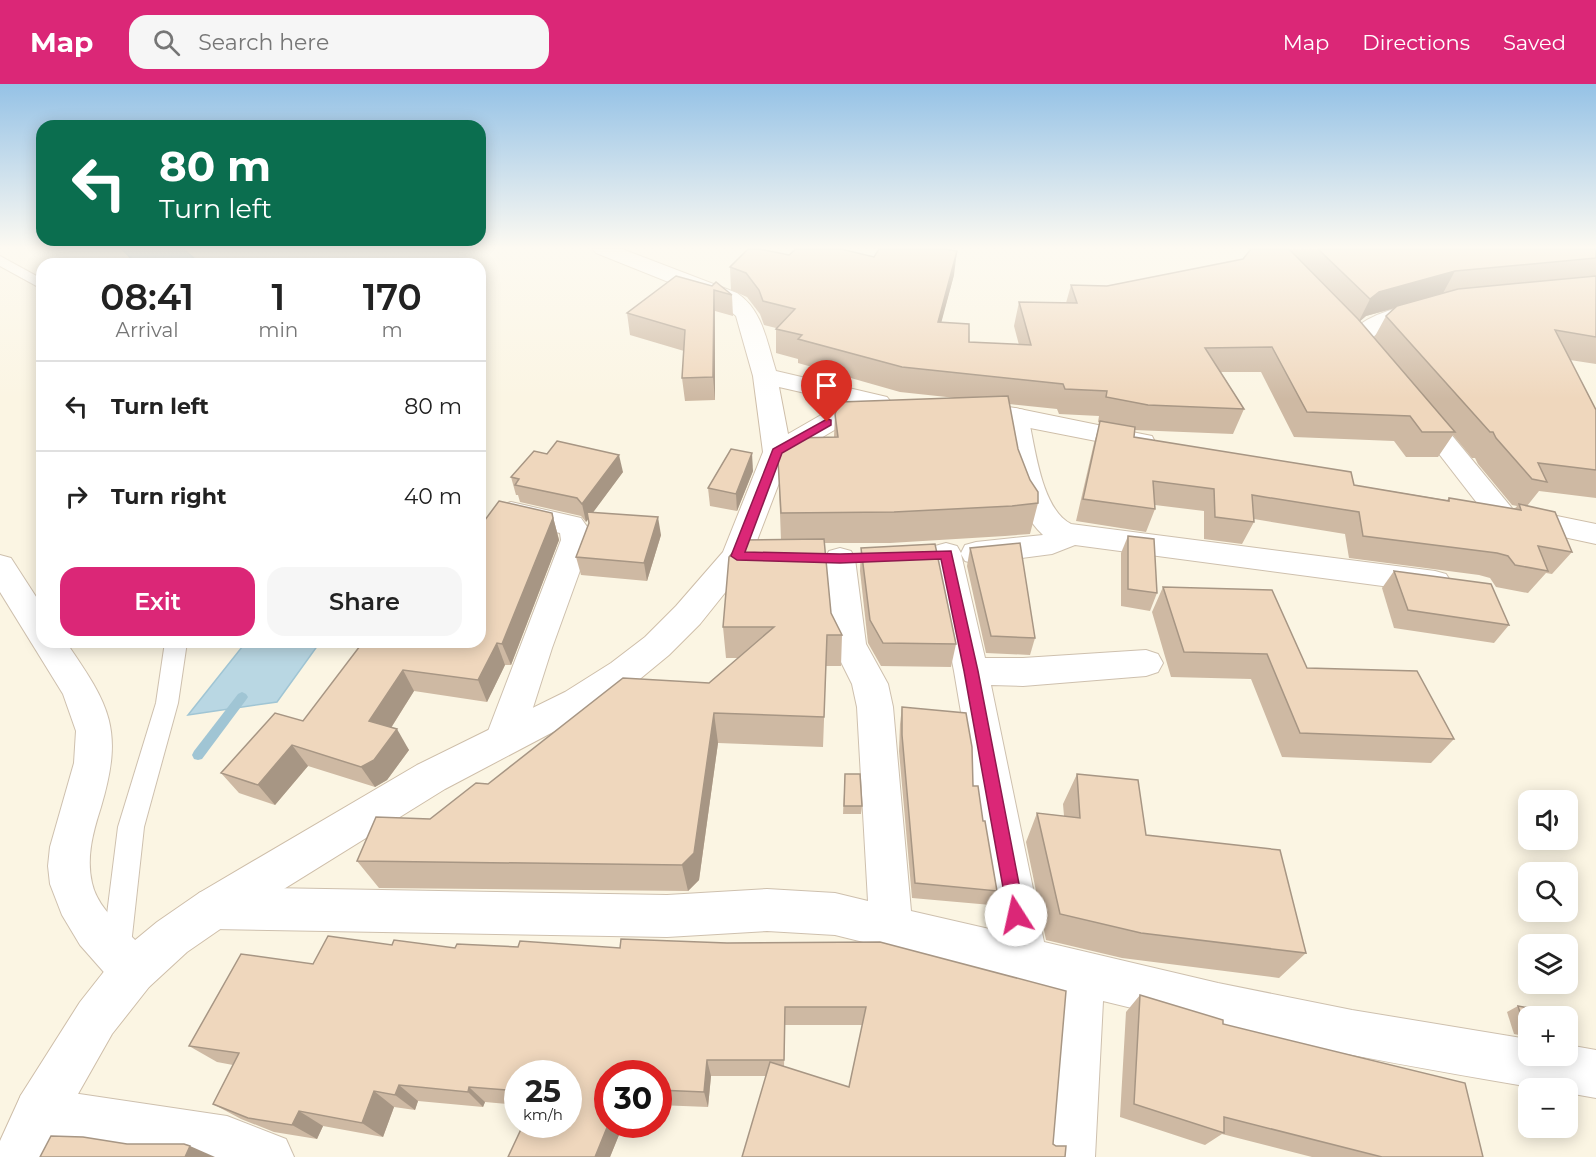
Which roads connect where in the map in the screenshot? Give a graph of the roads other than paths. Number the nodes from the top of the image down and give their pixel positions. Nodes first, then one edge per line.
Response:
1 (727, 299) edge
2 (1453, 303) edge
3 (765, 376) junction
4 (880, 402) junction
5 (1015, 416) junction
6 (1177, 449) edge
7 (777, 452) junction
8 (1455, 505) edge
9 (508, 512) edge
10 (1502, 514) junction
11 (1072, 534) junction
12 (1596, 534) edge
13 (737, 556) junction
14 (771, 557) edge
15 (840, 558) dead end
16 (0, 566) edge
17 (1466, 586) edge
18 (36, 623) edge
19 (52, 648) edge
20 (175, 648) edge
21 (1146, 663) dead end
22 (971, 671) junction
23 (504, 739) junction
24 (214, 908) junction
25 (891, 927) junction
26 (1025, 960) junction
27 (125, 963) junction
28 (1082, 975) junction
29 (1596, 1074) edge
30 (39, 1113) junction
31 (19, 1157) edge
32 (268, 1157) edge
33 (1069, 1157) edge

1 - 3 street
2 - 10 street
3 - 4 street
3 - 7 street
4 - 5 street
4 - 7 street
5 - 6 street
5 - 11 street
7 - 13 street
8 - 10 street
9 - 23 street
10 - 12 street
11 - 17 street
11 - 22 street
13 - 14 street
13 - 23 street
15 - 25 street
16 - 18 street
19 - 27 street
20 - 27 lane
21 - 22 street
22 - 26 street
23 - 24 street
24 - 25 street
24 - 27 street
25 - 26 street
26 - 28 street
27 - 30 street
28 - 29 street
28 - 33 street
30 - 31 street
30 - 32 street

